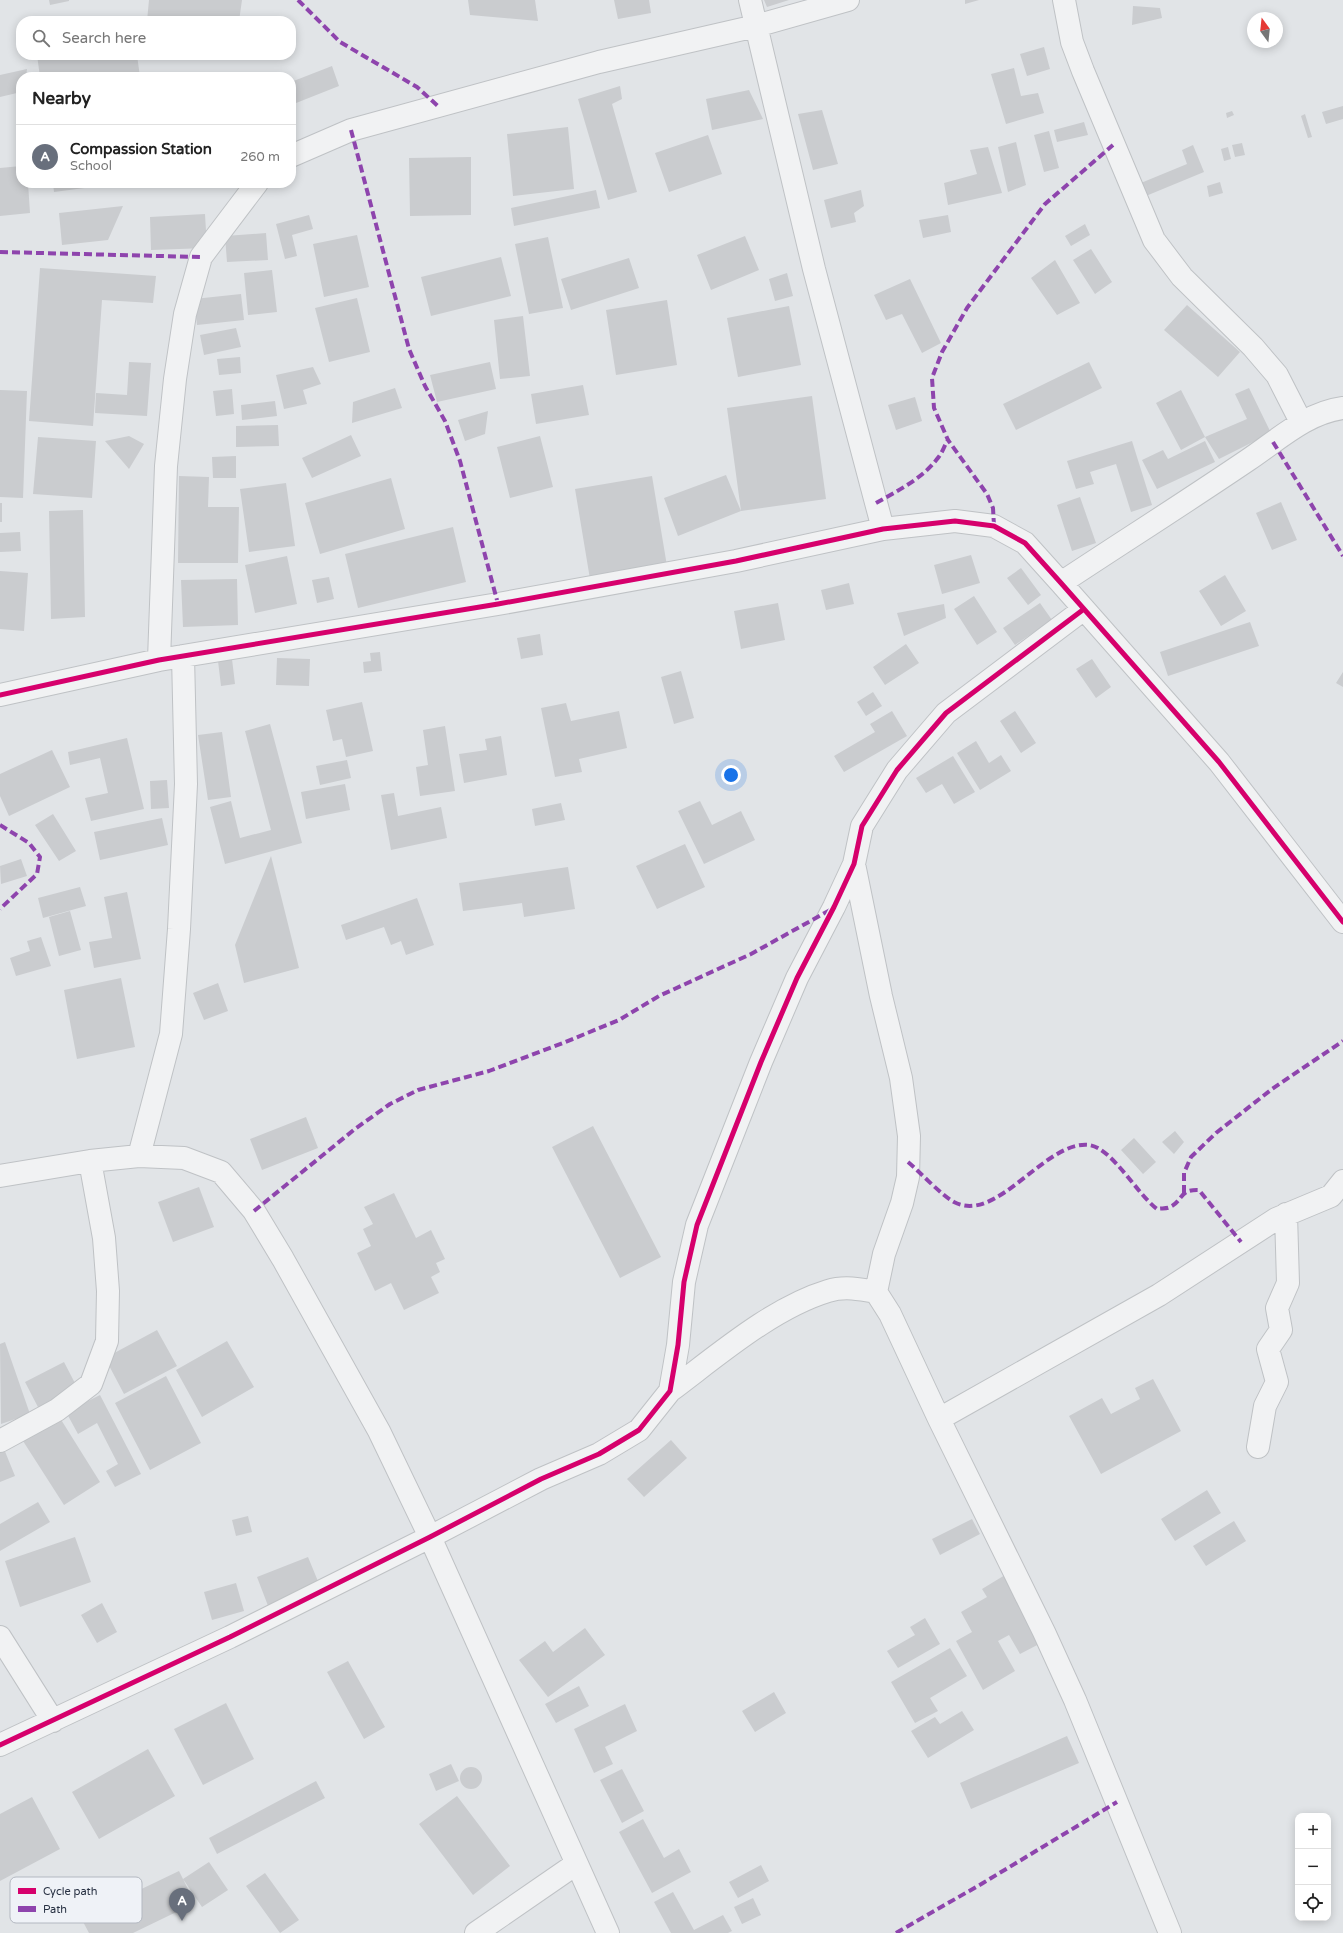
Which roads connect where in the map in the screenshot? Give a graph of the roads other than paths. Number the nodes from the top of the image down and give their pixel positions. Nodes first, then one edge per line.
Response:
1 (750, 0) edge
2 (848, 0) edge
3 (1064, 0) edge
4 (756, 26) junction
5 (296, 154) edge
6 (253, 188) edge
7 (1343, 408) edge
8 (1301, 422) junction
9 (883, 529) junction
10 (1061, 583) junction
11 (1084, 609) junction
12 (183, 656) junction
13 (159, 660) junction
14 (0, 695) edge
15 (854, 864) junction
16 (1343, 922) edge
17 (139, 1156) junction
18 (90, 1161) junction
19 (0, 1176) edge
20 (1343, 1181) edge
21 (1286, 1214) junction
22 (876, 1292) junction
23 (670, 1391) junction
24 (939, 1419) junction
25 (0, 1441) edge
26 (1258, 1447) dead end
27 (430, 1537) junction
28 (0, 1636) edge
29 (53, 1720) junction
30 (0, 1745) edge
31 (576, 1864) junction
32 (476, 1933) edge
33 (608, 1933) edge
34 (1170, 1933) edge

1 - 4 street
2 - 4 street
3 - 8 street
4 - 5 street
4 - 9 street
6 - 13 street
7 - 8 street
8 - 10 street
9 - 10 street
9 - 12 street
10 - 11 street
11 - 15 street
11 - 16 street
12 - 13 street
12 - 17 street
13 - 14 street
15 - 22 street
15 - 23 street
17 - 18 street
17 - 27 street
18 - 19 street
18 - 25 street
20 - 21 street
21 - 24 street
21 - 26 street
22 - 23 street
22 - 24 street
23 - 27 street
24 - 34 street
27 - 29 street
27 - 31 street
28 - 29 street
29 - 30 street
31 - 32 street
31 - 33 street

